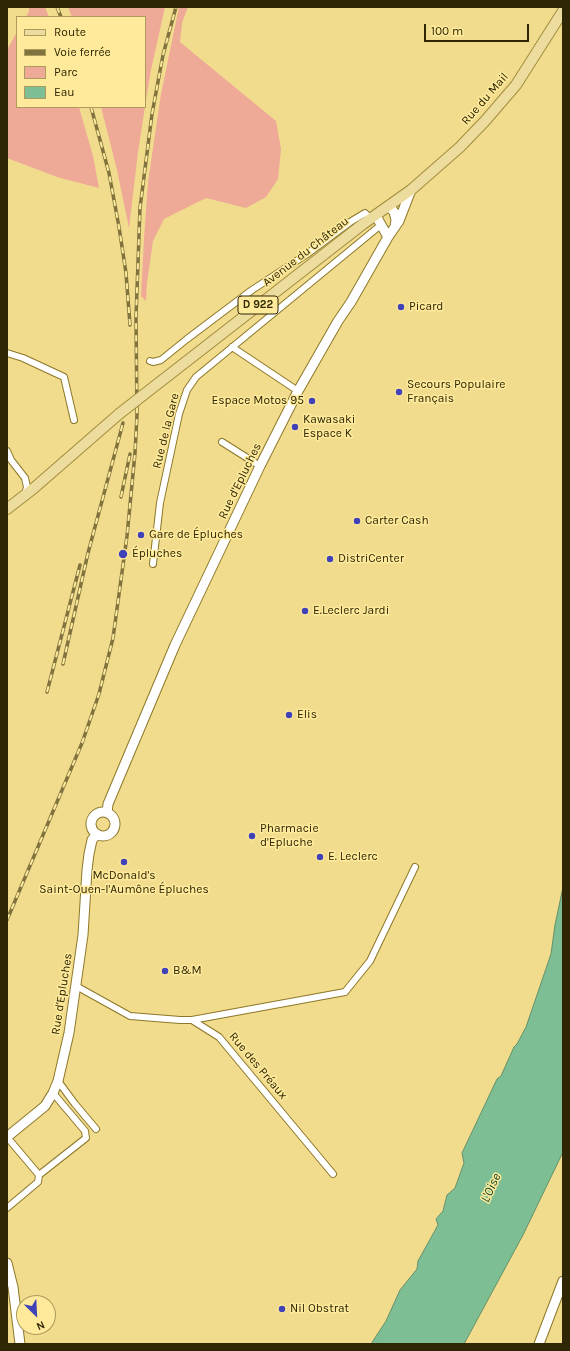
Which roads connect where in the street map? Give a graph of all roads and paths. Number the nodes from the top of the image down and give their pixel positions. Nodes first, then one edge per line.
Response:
1 (563, 11) edge
2 (412, 190) junction
3 (389, 206) junction
4 (376, 220) junction
5 (395, 227) junction
6 (388, 237) junction
7 (232, 347) junction
8 (7, 353) edge
9 (150, 361) dead end
10 (298, 391) junction
11 (74, 420) dead end
12 (222, 442) dead end
13 (7, 452) edge
14 (260, 466) junction
15 (25, 478) junction
16 (40, 482) junction
17 (25, 494) junction
18 (7, 509) edge
19 (153, 564) dead end
20 (107, 813) junction
21 (97, 834) junction
22 (415, 867) dead end
23 (76, 986) junction
24 (192, 1020) junction
25 (58, 1081) junction
26 (53, 1093) junction
27 (96, 1129) dead end
28 (7, 1137) edge
29 (333, 1174) dead end
30 (39, 1175) junction
31 (7, 1208) edge
32 (7, 1263) edge
33 (563, 1281) edge
34 (20, 1344) edge
35 (539, 1344) edge

1 - 2 main road, Rue du Mail / D 922
2 - 3 main road, Avenue du Château / D 922
2 - 5 street, Rue d'Epluches
3 - 4 main road, Avenue du Château / D 922
3 - 5 street
4 - 6 street
4 - 7 street, Rue de la Gare
4 - 9 street
4 - 16 main road, Avenue du Château / D 922, bridge
5 - 6 street, Rue d'Epluches
6 - 10 street, Rue d'Epluches
7 - 10 street
7 - 19 street, Rue de la Gare
8 - 11 street
10 - 14 street, Rue d'Epluches
12 - 14 street
13 - 15 street
14 - 20 street, Rue d'Epluches
15 - 16 street
15 - 17 street
16 - 17 main road, D 922
17 - 18 main road, D 922
20 - 21 street
20 - 21 street
21 - 23 street, Rue d'Epluches
22 - 24 street
23 - 24 street
23 - 25 street, Rue d'Epluches
24 - 29 street, Rue des Préaux
25 - 26 street, Rue d'Epluches
25 - 27 street
26 - 28 street, Rue d'Epluches
26 - 30 street
28 - 30 street
30 - 31 street
32 - 34 street
33 - 35 street

